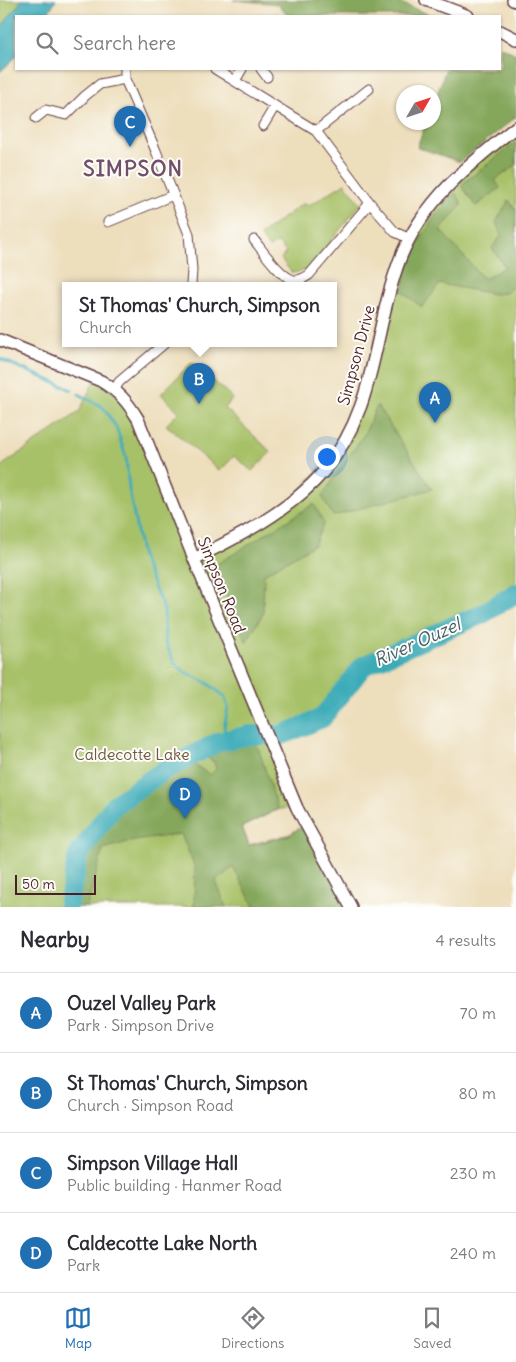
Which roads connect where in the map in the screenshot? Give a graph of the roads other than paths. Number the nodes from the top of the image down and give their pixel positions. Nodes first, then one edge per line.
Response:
1 (426, 0) edge
2 (465, 15) edge
3 (501, 31) edge
4 (516, 38) edge
5 (125, 70) edge
6 (217, 70) edge
7 (241, 70) edge
8 (262, 70) edge
9 (267, 77) dead end
10 (124, 79) junction
11 (235, 81) junction
12 (368, 89) dead end
13 (275, 106) junction
14 (36, 118) dead end
15 (263, 126) dead end
16 (516, 127) edge
17 (316, 131) junction
18 (173, 195) junction
19 (370, 203) junction
20 (108, 222) dead end
21 (410, 239) junction
22 (254, 240) dead end
23 (191, 282) edge
24 (0, 340) edge
25 (159, 347) edge
26 (115, 389) junction
27 (194, 560) junction
28 (351, 907) edge

1 - 2 street
3 - 4 street
5 - 10 street
6 - 11 street
7 - 11 street
8 - 9 street
10 - 14 street
10 - 18 street
11 - 13 street
12 - 17 street
13 - 15 street
13 - 17 street
16 - 21 street, Simpson Drive
17 - 19 street
18 - 20 street
18 - 23 street
19 - 21 street
19 - 22 street
21 - 27 street, Simpson Drive
24 - 26 street, Simpson Road
25 - 26 street
26 - 27 street, Simpson Road
27 - 28 street, Simpson Road

